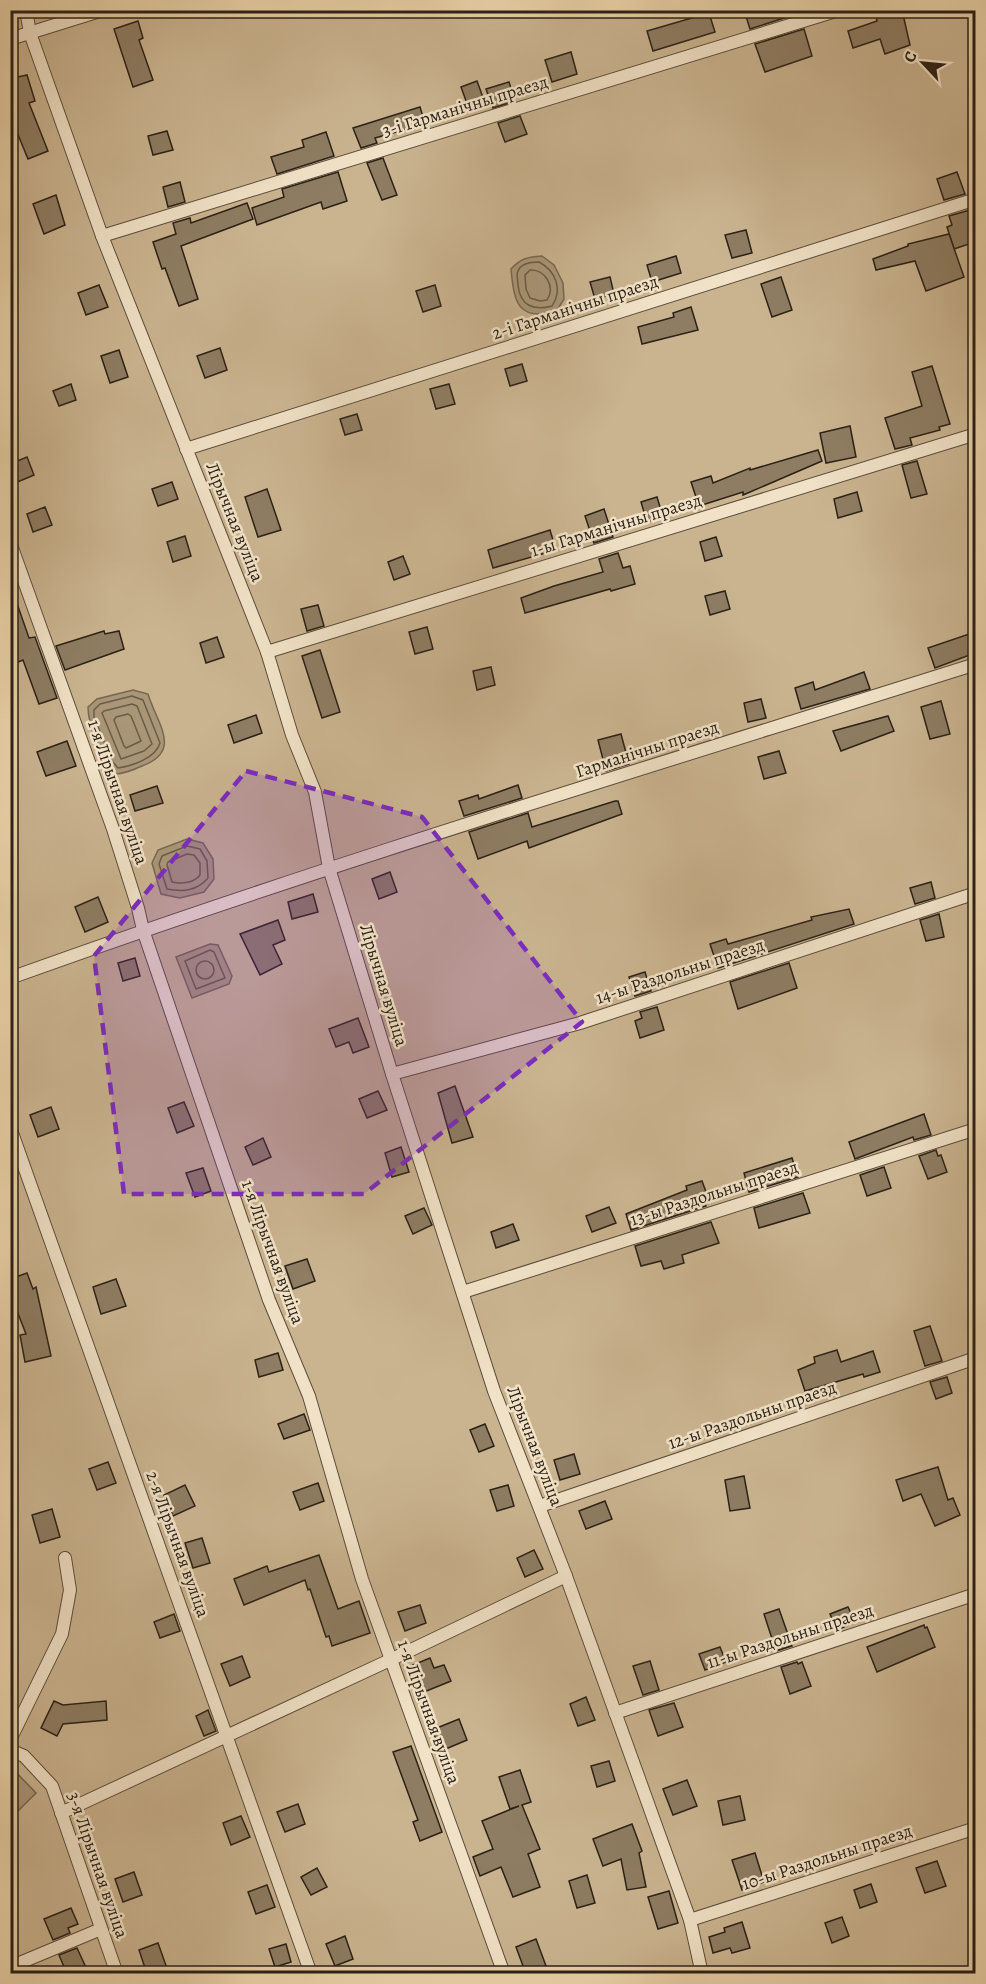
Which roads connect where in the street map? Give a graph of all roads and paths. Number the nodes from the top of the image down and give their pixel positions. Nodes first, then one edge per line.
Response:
1 (27, 10) edge
2 (104, 10) edge
3 (839, 10) edge
4 (30, 33) junction
5 (10, 39) edge
6 (975, 199) edge
7 (102, 236) junction
8 (975, 434) edge
9 (186, 449) junction
10 (10, 542) edge
11 (267, 651) junction
12 (975, 664) edge
13 (329, 868) junction
14 (975, 893) edge
15 (143, 930) junction
16 (10, 978) edge
17 (392, 1074) junction
18 (10, 1128) edge
19 (975, 1129) edge
20 (463, 1292) junction
21 (975, 1358) edge
22 (540, 1506) junction
23 (65, 1558) dead end
24 (566, 1576) junction
25 (975, 1594) edge
26 (390, 1660) junction
27 (615, 1713) junction
28 (227, 1734) junction
29 (10, 1740) edge
30 (10, 1750) edge
31 (61, 1813) junction
32 (975, 1828) edge
33 (690, 1920) junction
34 (101, 1929) junction
35 (10, 1967) edge
36 (117, 1974) edge
37 (311, 1974) edge
38 (504, 1974) edge
39 (702, 1974) edge

1 - 4 lane, Лірычная вуліца
2 - 4 lane
3 - 7 lane, 3-і Гарманічны праезд
4 - 5 lane
4 - 7 lane, Лірычная вуліца
6 - 9 lane, 2-і Гарманічны праезд
7 - 9 lane, Лірычная вуліца
8 - 11 lane, 1-ы Гарманічны праезд
9 - 11 lane, Лірычная вуліца
10 - 15 lane, 1-я Лірычная вуліца
11 - 13 lane, Лірычная вуліца
12 - 13 lane, Гарманічны праезд
13 - 15 lane, Гарманічны праезд
13 - 17 lane, Лірычная вуліца
14 - 17 lane, 14-ы Раздольны праезд
15 - 16 lane, Гарманічны праезд
15 - 26 lane, 1-я Лірычная вуліца
17 - 20 lane, Лірычная вуліца
18 - 28 lane, 2-я Лірычная вуліца
19 - 20 lane, 13-ы Раздольны праезд
20 - 22 lane, Лірычная вуліца
21 - 22 lane, 12-ы Раздольны праезд
22 - 24 lane, Лірычная вуліца
23 - 29 lane
24 - 26 lane
24 - 27 lane, Лірычная вуліца
25 - 27 lane, 11-ы Раздольны праезд
26 - 28 lane
26 - 38 lane, 1-я Лірычная вуліца
27 - 33 lane, Лірычная вуліца
28 - 31 lane
28 - 37 lane, 2-я Лірычная вуліца
30 - 31 lane, 3-я Лірычная вуліца
31 - 34 lane, 3-я Лірычная вуліца
32 - 33 lane, 10-ы Раздольны праезд
33 - 39 lane, Лірычная вуліца
34 - 35 lane
34 - 36 lane, 3-я Лірычная вуліца

